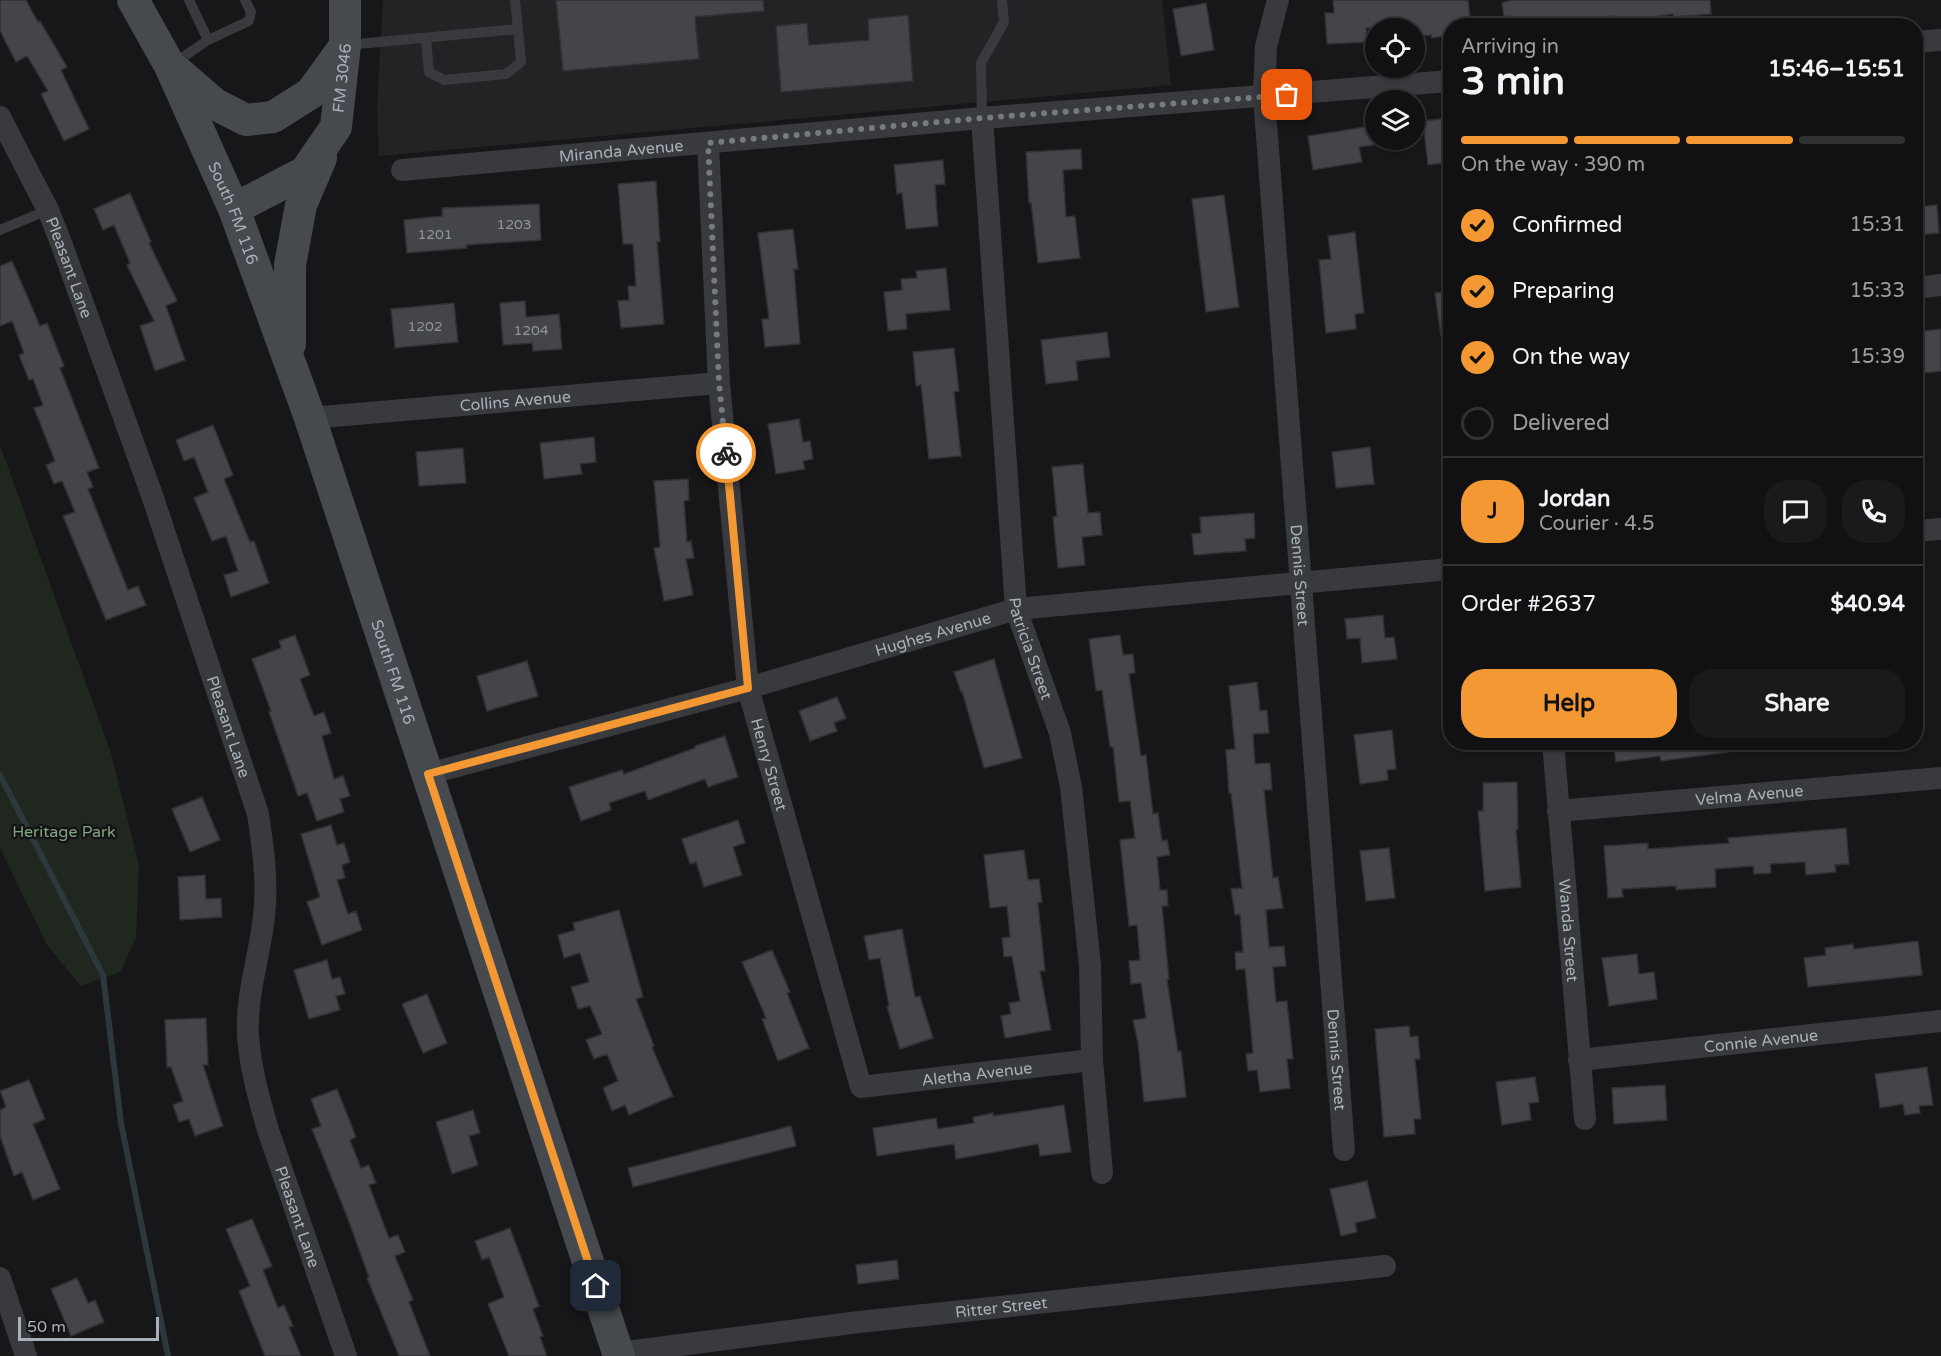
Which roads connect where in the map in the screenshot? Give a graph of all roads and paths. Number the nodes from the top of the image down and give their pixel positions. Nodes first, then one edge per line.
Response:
1 (133, 0) edge
2 (189, 0) edge
3 (245, 0) edge
4 (345, 0) edge
5 (515, 0) edge
6 (1002, 0) edge
7 (1278, 0) edge
8 (518, 29) junction
9 (426, 38) junction
10 (208, 40) junction
11 (1941, 40) edge
12 (1923, 41) edge
13 (345, 45) junction
14 (170, 66) junction
15 (1443, 82) edge
16 (1264, 98) junction
17 (0, 117) edge
18 (982, 118) junction
19 (333, 132) junction
20 (708, 143) junction
21 (402, 170) dead end
22 (234, 209) junction
23 (48, 210) junction
24 (0, 230) edge
25 (1941, 285) edge
26 (1923, 287) edge
27 (290, 365) junction
28 (719, 383) junction
29 (310, 418) junction
30 (1941, 529) edge
31 (1923, 530) edge
32 (1443, 570) edge
33 (1300, 583) junction
34 (1016, 609) junction
35 (748, 688) junction
36 (1554, 750) edge
37 (428, 774) junction
38 (1941, 778) edge
39 (1558, 811) junction
40 (1941, 1022) edge
41 (1092, 1060) junction
42 (1580, 1060) junction
43 (861, 1087) joint
44 (1585, 1119) dead end
45 (1344, 1150) dead end
46 (1102, 1173) dead end
47 (1385, 1266) dead end
48 (0, 1278) edge
49 (619, 1354) edge
50 (26, 1356) edge
51 (346, 1356) edge

1 - 14 main road, South FM 116
2 - 10 lane
3 - 10 lane
4 - 13 main road, FM 3046 / FM 3046
5 - 8 lane
6 - 18 lane
7 - 16 street, Dennis Street
8 - 9 lane
8 - 9 lane
9 - 13 lane
10 - 14 lane
11 - 12 street
13 - 14 main road
13 - 19 main road, FM 3046 / FM 3046
14 - 22 main road, South FM 116
15 - 16 street, Miranda Avenue
16 - 18 street, Miranda Avenue
16 - 33 street, Dennis Street
17 - 23 street, Pleasant Lane
18 - 20 street, Miranda Avenue
18 - 34 street, Patricia Street
19 - 22 main road, FM 3046 / FM 3046
19 - 27 main road
20 - 21 street, Miranda Avenue
20 - 28 street, Henry Street
22 - 27 main road, South FM 116
23 - 24 lane
23 - 51 street, Pleasant Lane
25 - 26 street
27 - 29 main road, South FM 116
28 - 29 street, Collins Avenue
28 - 35 street, Henry Street
29 - 37 main road, South FM 116
30 - 31 street
32 - 33 street, Hughes Avenue
33 - 34 street, Hughes Avenue
33 - 45 street, Dennis Street
34 - 35 street, Hughes Avenue
34 - 41 street, Patricia Street
35 - 37 street, Hughes Avenue
35 - 43 street, Henry Street
36 - 39 street, Wanda Street
37 - 49 main road, South FM 116
38 - 39 street, Velma Avenue
39 - 42 street, Wanda Street
40 - 42 street, Connie Avenue
41 - 43 street, Aletha Avenue
41 - 46 street, Patricia Street
42 - 44 street, Wanda Street
47 - 49 street, Ritter Street
48 - 50 street

